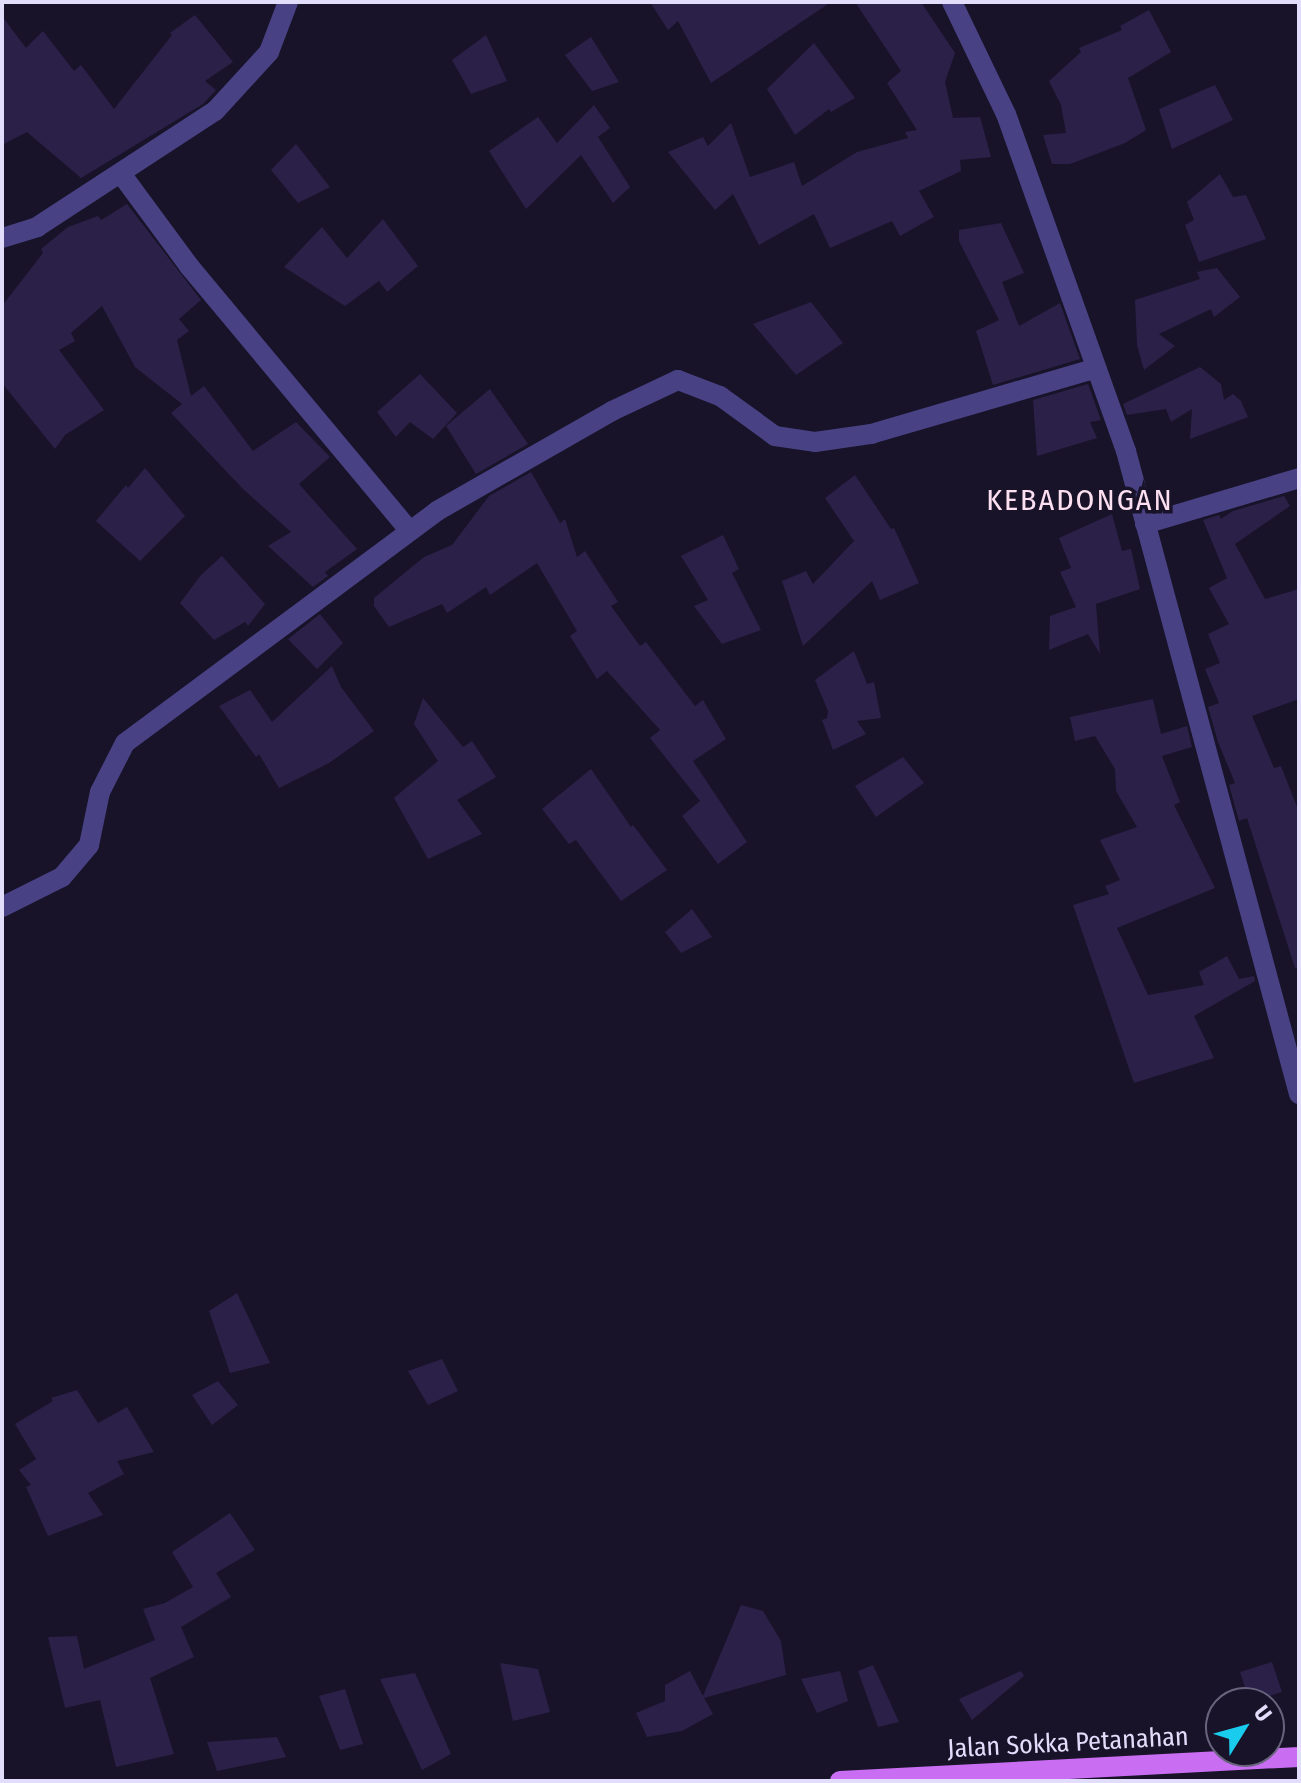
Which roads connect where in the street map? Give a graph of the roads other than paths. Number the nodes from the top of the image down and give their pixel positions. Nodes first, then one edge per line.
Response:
1 (288, 2) edge
2 (952, 2) edge
3 (122, 175) junction
4 (2, 238) edge
5 (1096, 368) junction
6 (1299, 478) edge
7 (1145, 524) junction
8 (410, 531) junction
9 (2, 907) edge
10 (1299, 1094) edge
11 (1299, 1757) edge
12 (840, 1781) edge

1 - 3 street
2 - 5 street
3 - 4 street
3 - 8 street
5 - 7 street
5 - 8 street
6 - 7 street
7 - 10 street
8 - 9 street
11 - 12 main road, Jalan Sokka Petanahan

